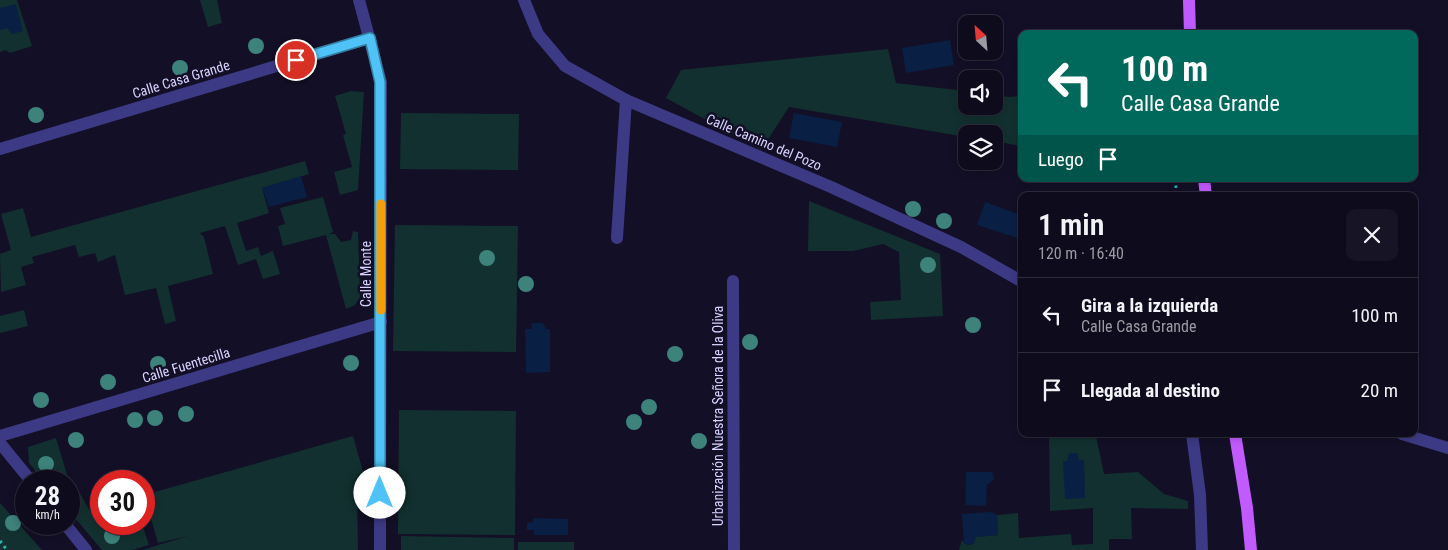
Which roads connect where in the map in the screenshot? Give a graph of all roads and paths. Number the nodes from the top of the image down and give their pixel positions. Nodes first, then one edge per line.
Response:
1 (360, 0) edge
2 (524, 0) edge
3 (1188, 0) edge
4 (1190, 30) edge
5 (370, 38) junction
6 (626, 100) junction
7 (0, 149) edge
8 (616, 238) dead end
9 (1018, 279) edge
10 (733, 281) dead end
11 (381, 322) junction
12 (0, 436) edge
13 (1192, 437) edge
14 (1235, 437) edge
15 (1412, 437) edge
16 (0, 443) edge
17 (1448, 448) edge
18 (22, 470) edge
19 (74, 535) edge
20 (0, 541) edge
21 (7, 550) edge
22 (86, 550) edge
23 (380, 550) edge
24 (734, 550) edge
25 (1202, 550) edge
26 (1251, 550) edge

1 - 5 street, Calle Monte
2 - 6 street, Calle Camino del Pozo
3 - 4 main road
5 - 7 street, Calle Casa Grande
5 - 11 street, Calle Monte
6 - 8 street
6 - 9 street, Calle Camino del Pozo
10 - 24 street, Urbanización Nuestra Señora de la Oliva
11 - 12 street, Calle Fuentecilla
11 - 23 street, Calle Monte
13 - 25 street
14 - 26 main road
15 - 17 street
16 - 18 street
19 - 22 street
20 - 21 path

